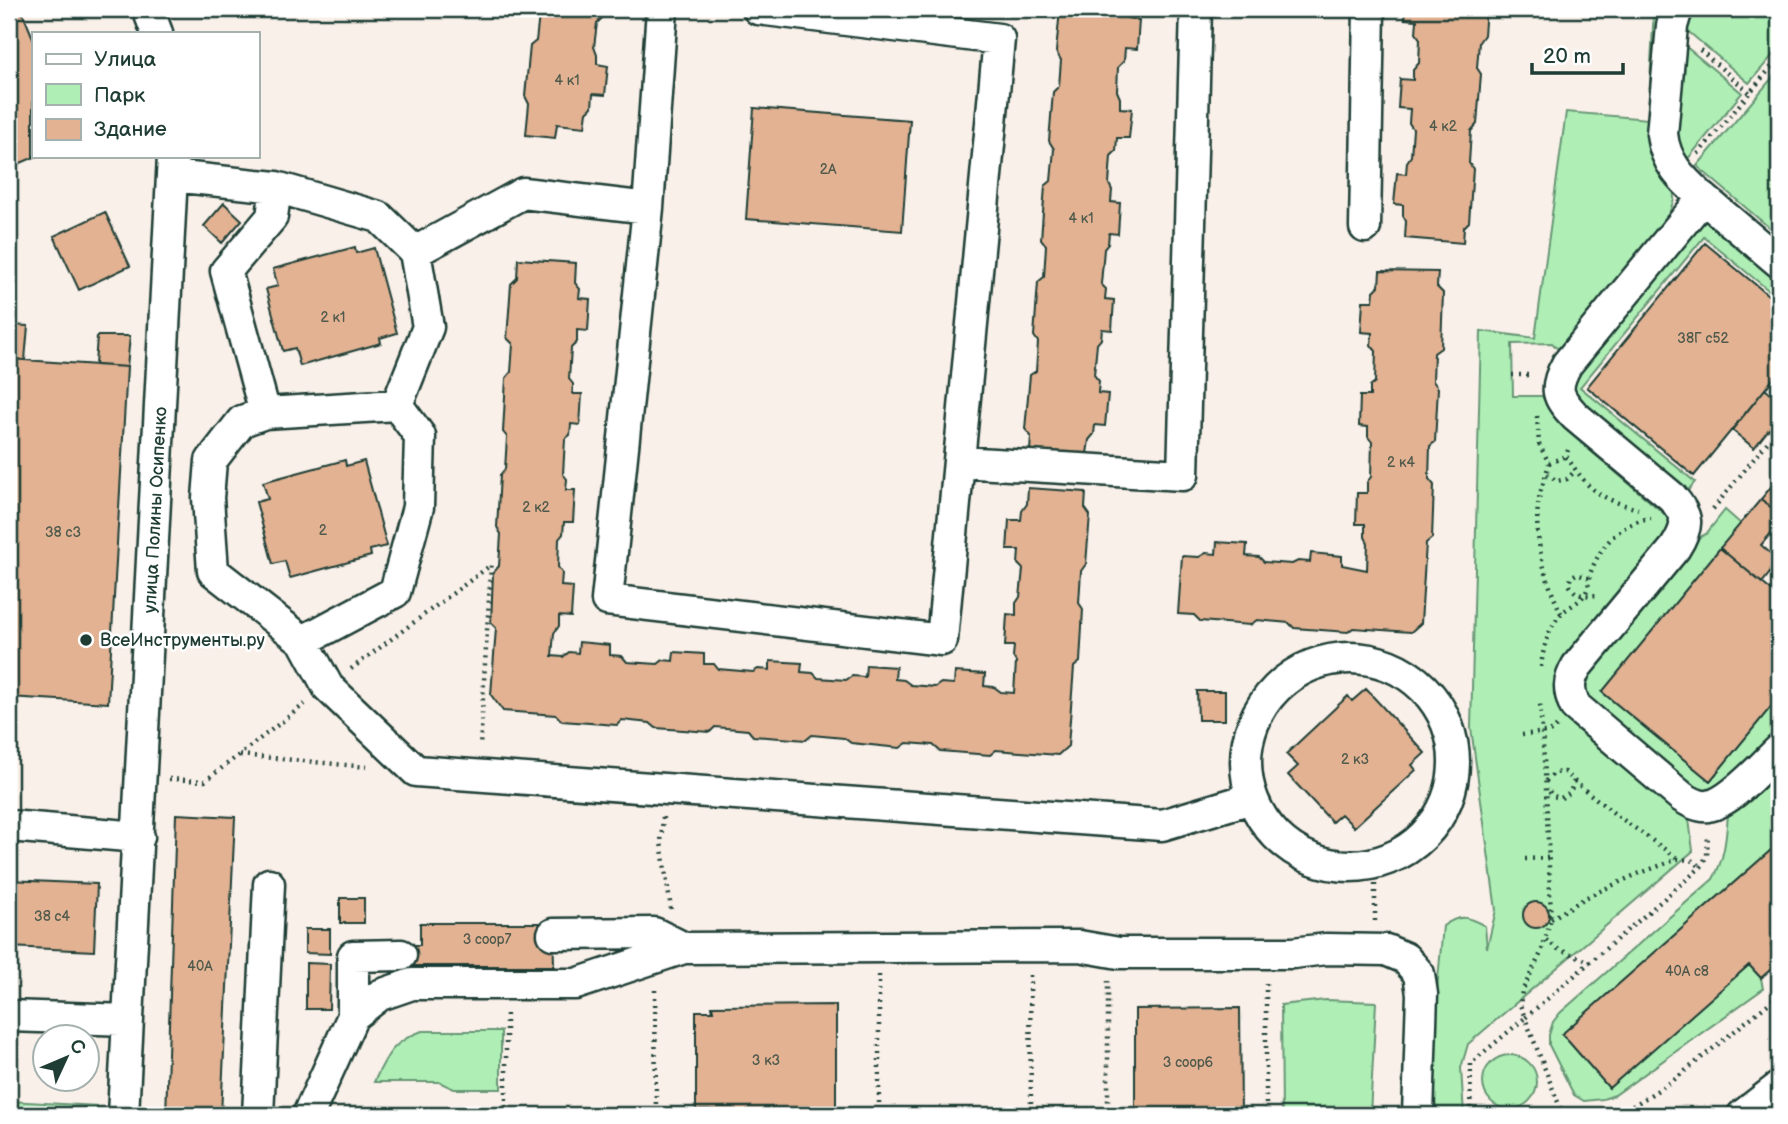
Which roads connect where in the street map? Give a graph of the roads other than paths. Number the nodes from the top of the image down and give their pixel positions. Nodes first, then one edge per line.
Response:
1 (148, 9) edge
2 (662, 9) edge
3 (758, 9) edge
4 (1196, 9) edge
5 (1369, 9) edge
6 (1674, 18) edge
7 (157, 32) edge
8 (172, 166) edge
9 (276, 187) junction
10 (1703, 198) junction
11 (648, 208) junction
12 (1365, 227) dead end
13 (415, 252) junction
14 (1779, 262) edge
15 (397, 405) junction
16 (265, 413) junction
17 (958, 462) junction
18 (303, 641) junction
19 (1779, 750) edge
20 (1252, 798) junction
21 (9, 826) edge
22 (139, 837) junction
23 (269, 884) dead end
24 (553, 934) dead end
25 (672, 950) junction
26 (401, 956) dead end
27 (9, 1016) edge
28 (353, 1016) junction
29 (128, 1020) junction
30 (1779, 1087) edge
31 (308, 1114) edge
32 (123, 1115) edge
33 (258, 1115) edge
34 (1418, 1115) edge
35 (1743, 1115) edge

1 - 7 street
2 - 11 street
3 - 17 street
4 - 17 street
5 - 12 street
6 - 10 street
8 - 9 street
8 - 22 street, улица Полины Осипенко
9 - 13 street
9 - 16 street
10 - 14 street
10 - 19 street
11 - 13 street
11 - 17 street
13 - 15 street
15 - 16 street
15 - 18 street
16 - 18 street
18 - 20 street
20 - 20 street
21 - 22 street
22 - 29 street, улица Полины Осипенко
23 - 33 street
24 - 25 street
25 - 28 street
25 - 34 street
26 - 28 street
27 - 29 street
28 - 31 street
29 - 32 street, улица Полины Осипенко
30 - 35 street

